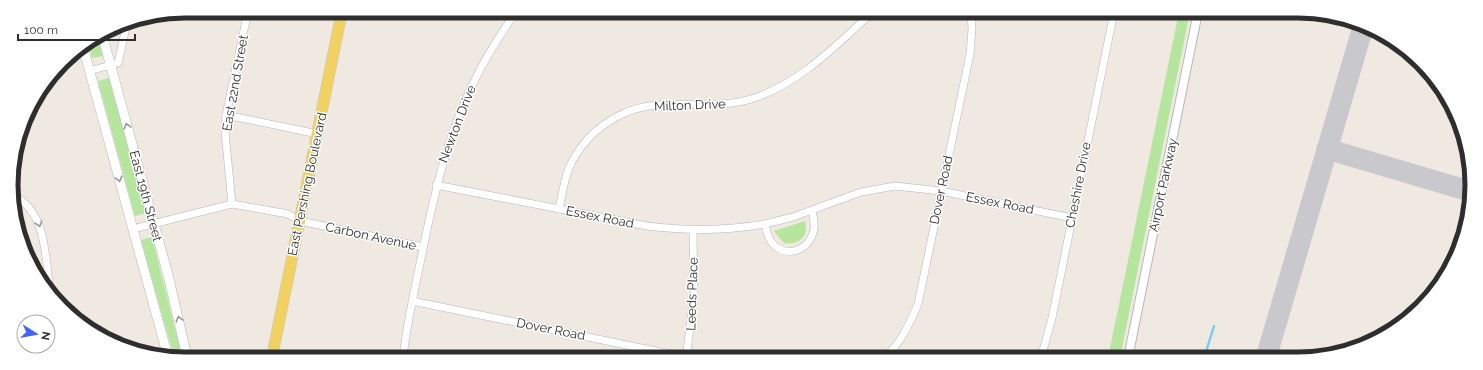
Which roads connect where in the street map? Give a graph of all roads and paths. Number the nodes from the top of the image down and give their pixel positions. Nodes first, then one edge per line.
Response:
1 (247, 18) edge
2 (341, 18) edge
3 (512, 18) edge
4 (866, 18) edge
5 (971, 18) edge
6 (1113, 18) edge
7 (1197, 18) edge
8 (126, 29) edge
9 (103, 39) edge
10 (84, 52) edge
11 (110, 65) junction
12 (89, 71) junction
13 (226, 115) junction
14 (318, 134) junction
15 (436, 186) junction
16 (941, 191) junction
17 (18, 199) edge
18 (232, 204) junction
19 (559, 209) junction
20 (812, 210) junction
21 (1072, 218) junction
22 (300, 222) junction
23 (154, 224) junction
24 (765, 224) junction
25 (133, 229) junction
26 (693, 231) junction
27 (423, 247) junction
28 (44, 275) edge
29 (412, 301) junction
30 (166, 351) edge
31 (186, 352) edge
32 (273, 352) edge
33 (404, 352) edge
34 (663, 352) edge
35 (688, 352) edge
36 (890, 352) edge
37 (1042, 352) edge
38 (1129, 352) edge

1 - 13 street, East 22nd Street
2 - 14 main road, East Pershing Boulevard
3 - 15 street, Newton Drive
4 - 19 street, Milton Drive
5 - 16 street, Dover Road
6 - 21 street, Cheshire Drive
7 - 38 street, Airport Parkway
8 - 11 street
9 - 11 main road, East 19th Street
10 - 12 main road, East 19th Street
11 - 12 street
23 -> 11 main road, East 19th Street
12 -> 25 main road, East 19th Street
13 - 14 street
13 - 18 street, East 22nd Street
14 - 22 main road, East Pershing Boulevard
15 - 19 street, Essex Road
15 - 27 street, Newton Drive
16 - 20 street, Essex Road
16 - 21 street, Essex Road
16 - 36 street, Dover Road
17 -> 28 street
18 - 22 street, Carbon Avenue
18 - 23 street, Carbon Avenue
19 - 26 street, Essex Road
20 - 24 street, Essex Road
20 - 24 street
21 - 37 street, Cheshire Drive
22 - 27 street, Carbon Avenue
22 - 32 main road, East Pershing Boulevard
23 - 25 street, Carbon Avenue
31 -> 23 main road, East 19th Street
24 - 26 street, Essex Road
25 - 30 main road, East 19th Street
26 - 35 street, Leeds Place
27 - 29 street, Newton Drive
29 - 33 street, Newton Drive
29 - 34 street, Dover Road

